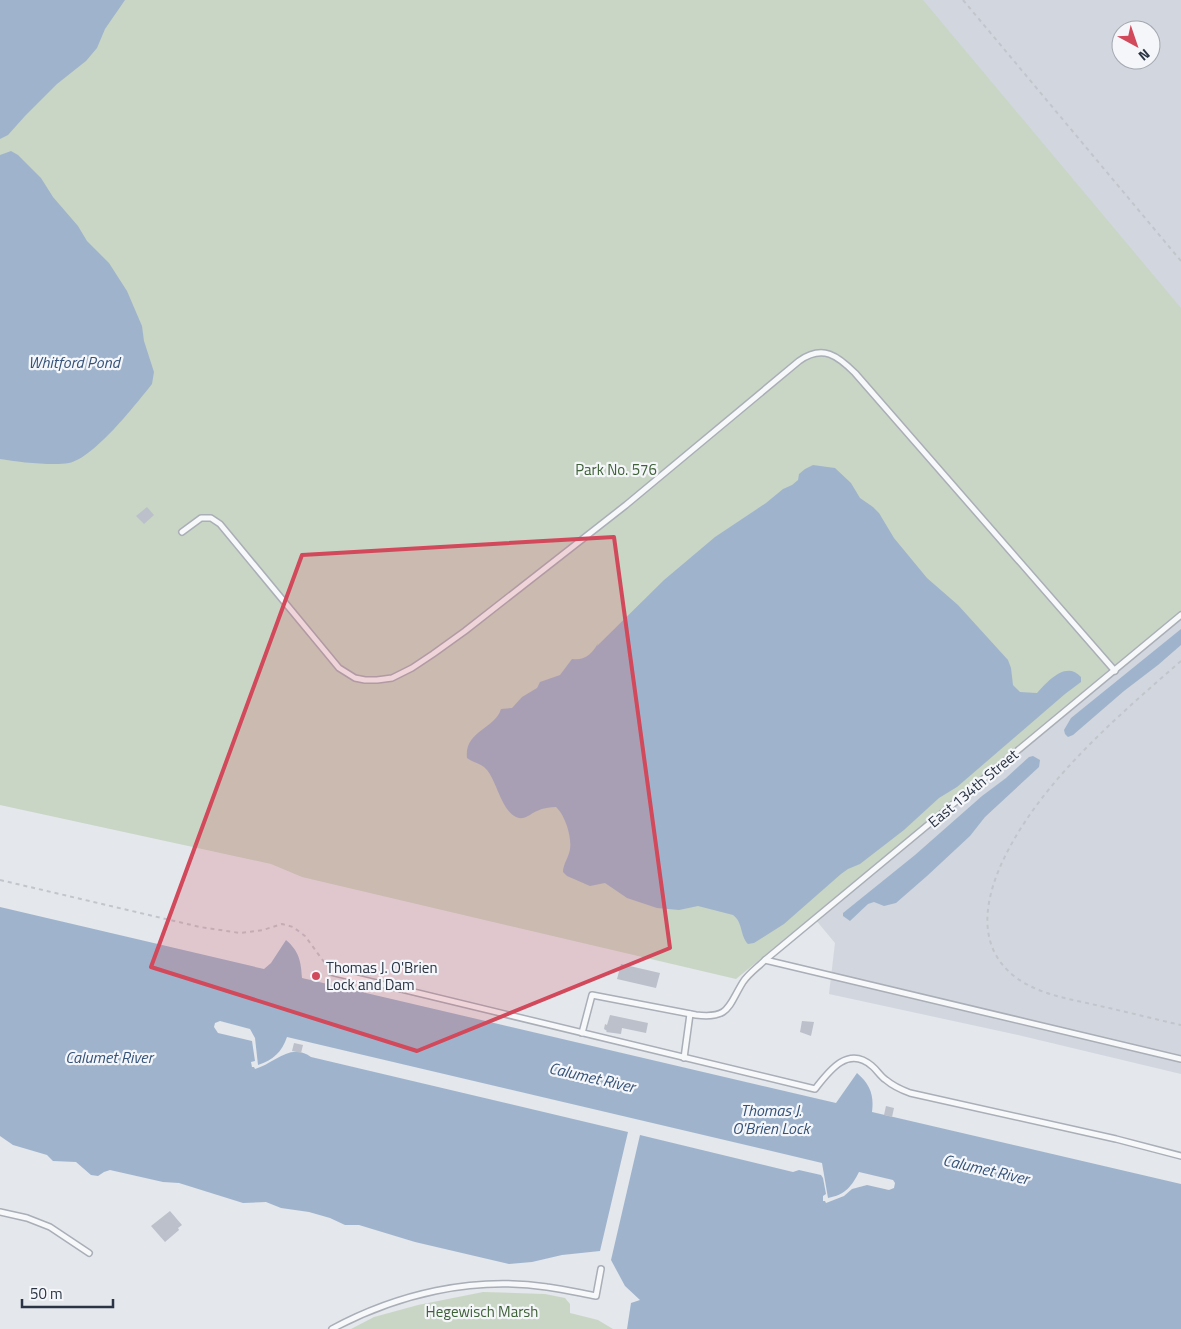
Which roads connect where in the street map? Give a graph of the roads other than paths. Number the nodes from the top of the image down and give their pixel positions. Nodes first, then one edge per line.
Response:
1 (182, 532) dead end
2 (1181, 615) edge
3 (1114, 671) junction
4 (765, 960) junction
5 (331, 972) road end
6 (690, 1014) junction
7 (582, 1033) junction
8 (684, 1058) junction
9 (1181, 1059) edge
10 (1181, 1156) edge
11 (0, 1212) edge
12 (89, 1253) dead end
13 (601, 1270) dead end
14 (332, 1329) edge

1 - 3 lane
2 - 3 lane, East 134th Street
3 - 4 lane, East 134th Street
4 - 6 lane, East 134th Street
4 - 9 lane
5 - 7 lane
6 - 7 lane, East 134th Street
6 - 8 lane
7 - 8 lane
8 - 10 lane
11 - 12 lane
13 - 14 lane

